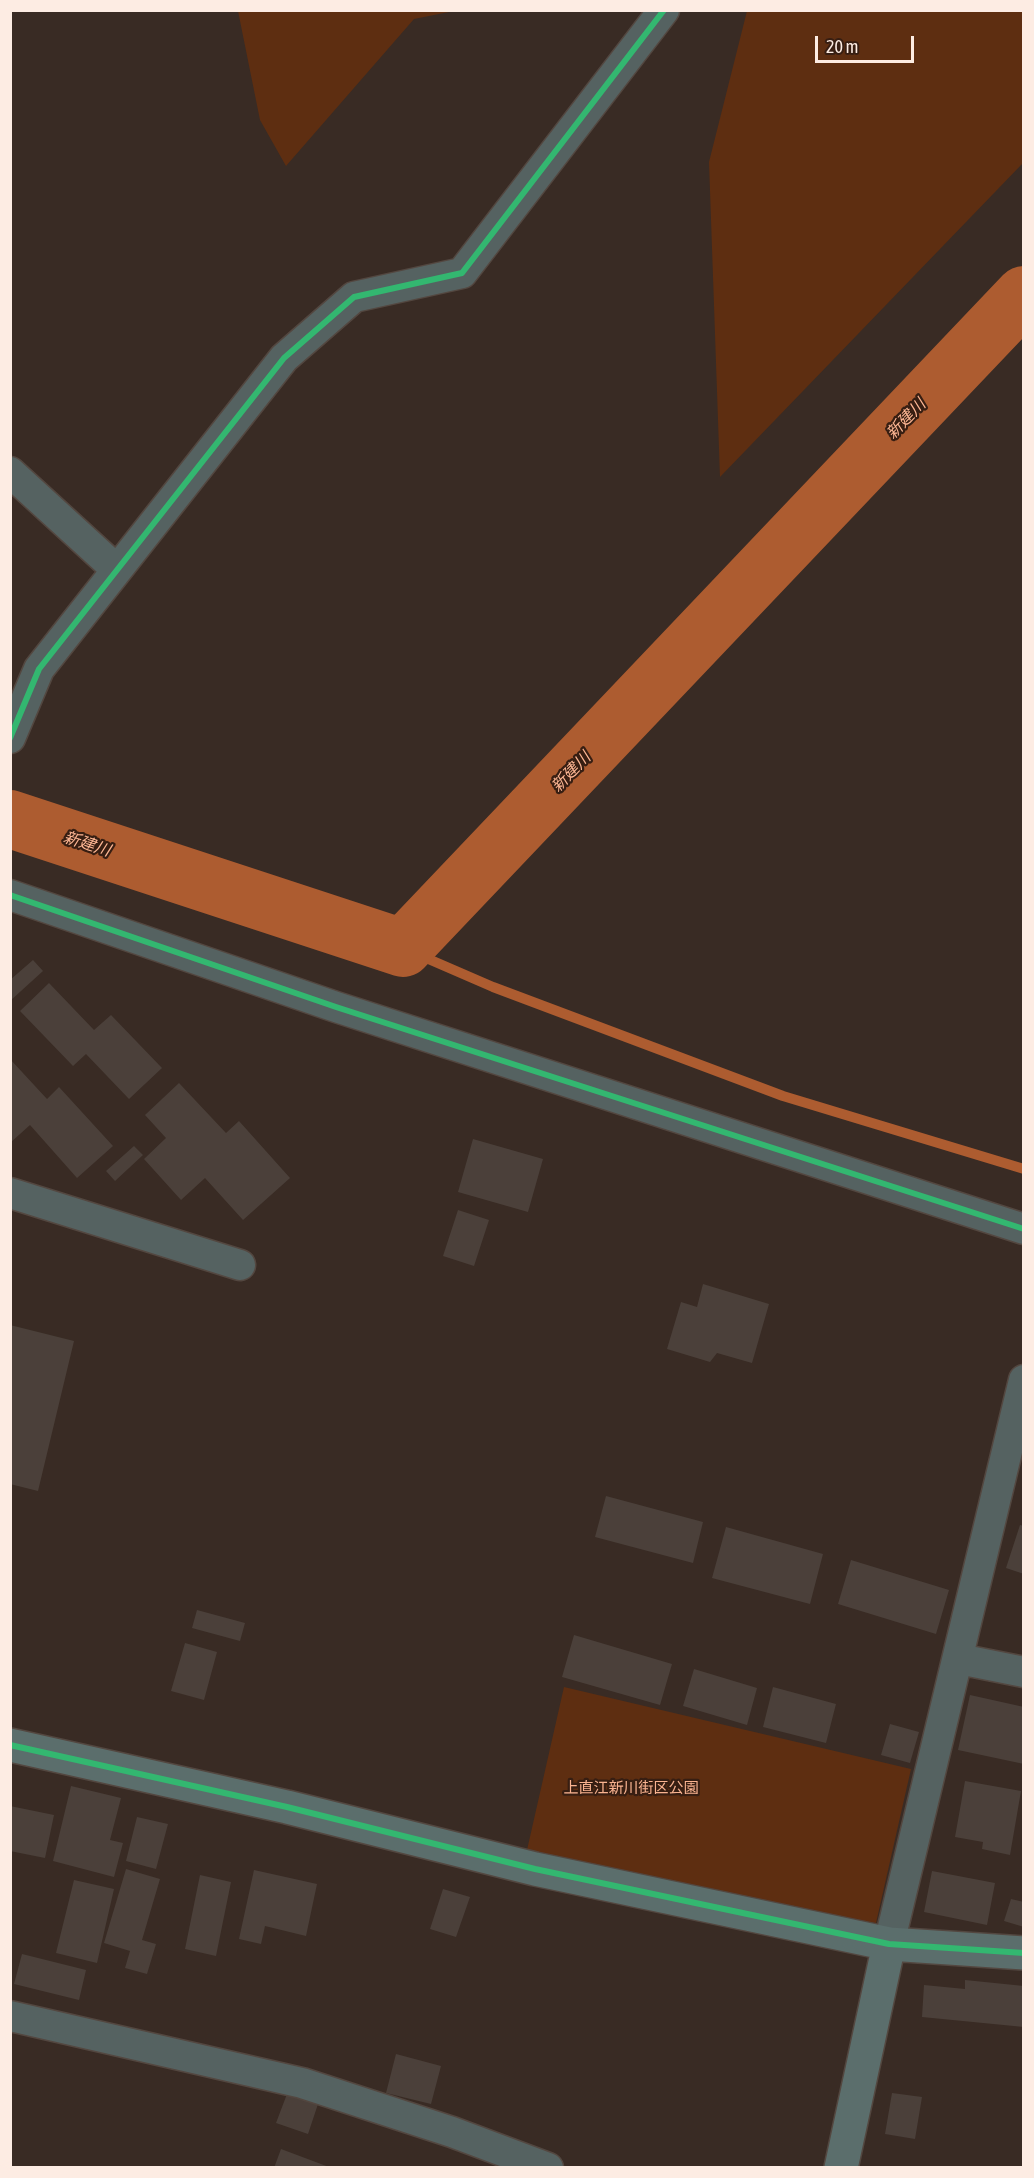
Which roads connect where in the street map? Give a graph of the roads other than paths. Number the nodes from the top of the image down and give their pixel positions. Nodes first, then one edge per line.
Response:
1 (664, 10) edge
2 (10, 472) edge
3 (117, 570) junction
4 (10, 738) edge
5 (10, 895) edge
6 (10, 1193) edge
7 (1023, 1229) edge
8 (240, 1265) dead end
9 (1023, 1380) edge
10 (958, 1659) junction
11 (1023, 1672) edge
12 (10, 1745) edge
13 (889, 1944) junction
14 (1023, 1953) edge
15 (10, 2016) edge
16 (548, 2168) edge
17 (841, 2168) edge

1 - 3 street
2 - 3 street
3 - 4 street
5 - 7 street
6 - 8 street
9 - 10 street
10 - 11 street
10 - 13 street
12 - 13 street
13 - 14 street
13 - 17 street
15 - 16 street

